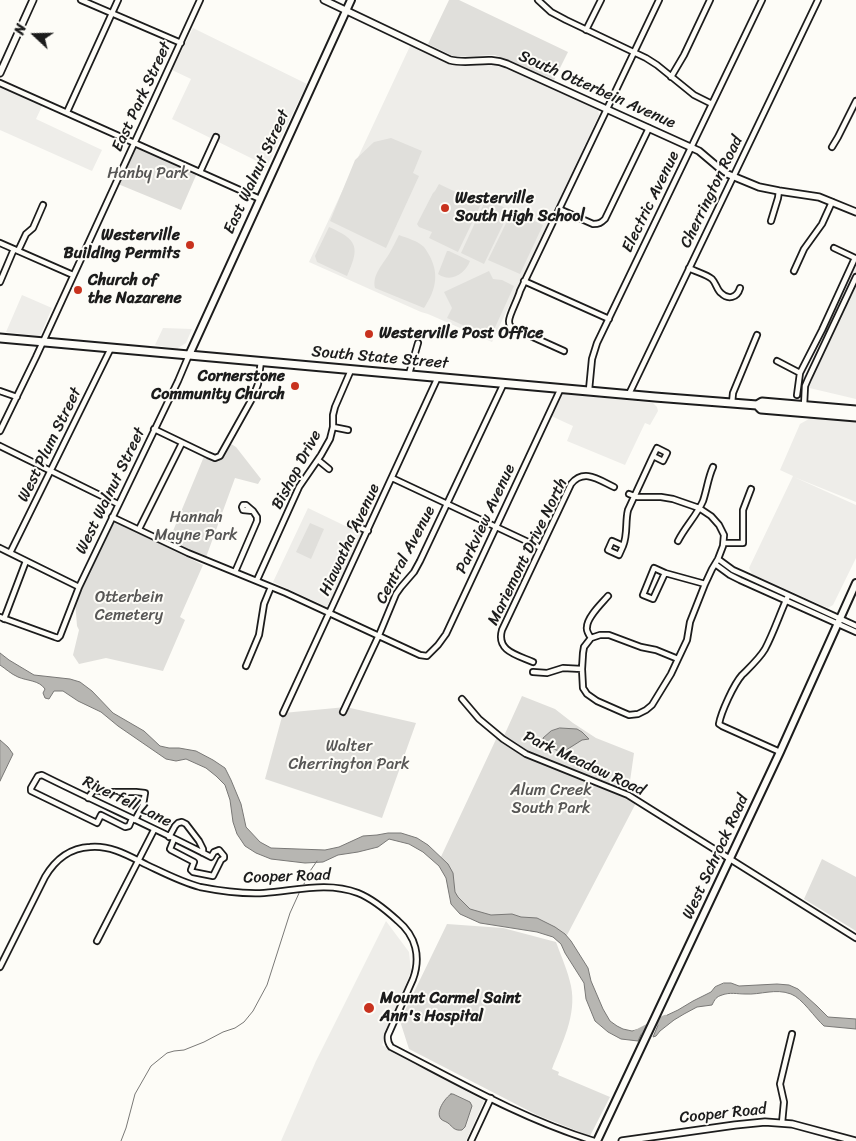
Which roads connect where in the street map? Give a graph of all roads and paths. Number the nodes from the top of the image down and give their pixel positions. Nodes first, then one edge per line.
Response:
1 (33, 0) edge
2 (81, 0) edge
3 (118, 0) edge
4 (200, 0) edge
5 (324, 0) edge
6 (351, 0) edge
7 (538, 0) edge
8 (600, 0) edge
9 (659, 0) edge
10 (710, 0) edge
11 (762, 0) edge
12 (818, 0) edge
13 (346, 11) junction
14 (112, 13) junction
15 (586, 30) junction
16 (181, 43) junction
17 (634, 53) junction
18 (0, 74) edge
19 (671, 77) junction
20 (0, 83) edge
21 (856, 101) edge
22 (712, 104) junction
23 (607, 109) junction
24 (67, 112) junction
25 (649, 128) junction
26 (216, 136) dead end
27 (134, 143) junction
28 (832, 147) dead end
29 (691, 148) junction
30 (200, 172) junction
31 (733, 176) junction
32 (779, 191) junction
33 (260, 199) junction
34 (832, 202) junction
35 (43, 205) dead end
36 (559, 209) junction
37 (856, 212) edge
38 (771, 221) dead end
39 (0, 243) edge
40 (834, 248) dead end
41 (16, 250) junction
42 (689, 268) junction
43 (794, 271) dead end
44 (73, 274) junction
45 (856, 277) edge
46 (524, 281) junction
47 (0, 282) edge
48 (740, 288) dead end
49 (609, 319) junction
50 (757, 334) dead end
51 (0, 338) edge
52 (43, 342) junction
53 (418, 343) dead end
54 (111, 348) junction
55 (564, 351) dead end
56 (189, 355) junction
57 (777, 361) dead end
58 (261, 362) junction
59 (351, 370) junction
60 (800, 373) junction
61 (409, 374) junction
62 (438, 377) junction
63 (504, 383) junction
64 (561, 388) junction
65 (589, 390) junction
66 (0, 391) edge
67 (629, 394) junction
68 (797, 395) dead end
69 (17, 397) junction
70 (732, 403) junction
71 (759, 407) junction
72 (804, 409) junction
73 (856, 410) edge
74 (856, 417) edge
75 (333, 427) junction
76 (154, 429) junction
77 (348, 430) dead end
78 (0, 431) edge
79 (182, 443) junction
80 (0, 446) edge
81 (653, 456) dead end
82 (318, 460) junction
83 (713, 466) dead end
84 (329, 469) dead end
85 (51, 471) junction
86 (392, 478) junction
87 (614, 487) dead end
88 (751, 489) dead end
89 (631, 495) junction
90 (118, 504) junction
91 (447, 504) junction
92 (699, 508) junction
93 (253, 512) dead end
94 (112, 517) junction
95 (351, 524) dead end
96 (496, 527) junction
97 (139, 530) junction
98 (368, 531) junction
99 (678, 541) dead end
100 (724, 543) junction
101 (623, 546) dead end
102 (0, 548) edge
103 (541, 548) junction
104 (10, 553) junction
105 (718, 559) junction
106 (26, 561) junction
107 (715, 564) junction
108 (235, 572) junction
109 (664, 573) junction
110 (257, 580) junction
111 (856, 582) edge
112 (704, 584) junction
113 (79, 587) junction
114 (271, 587) junction
115 (608, 596) dead end
116 (787, 598) junction
117 (330, 612) junction
118 (2, 618) edge
119 (838, 621) junction
120 (856, 626) edge
121 (856, 632) edge
122 (379, 635) junction
123 (591, 638) junction
124 (678, 659) junction
125 (533, 662) dead end
126 (246, 666) dead end
127 (582, 669) junction
128 (533, 672) dead end
129 (462, 699) dead end
130 (343, 712) dead end
131 (283, 713) dead end
132 (780, 752) junction
133 (88, 798) junction
134 (134, 819) junction
135 (154, 830) junction
136 (172, 838) junction
137 (203, 853) junction
138 (730, 859) junction
139 (138, 860) junction
140 (856, 938) edge
141 (97, 941) dead end
142 (0, 967) edge
143 (792, 1034) dead end
144 (491, 1098) junction
145 (782, 1123) junction
146 (471, 1141) edge
147 (595, 1141) edge
148 (622, 1141) edge
149 (855, 1141) edge

1 - 18 street
2 - 14 street
3 - 14 street
4 - 16 street, East Park Street
5 - 13 street, South Otterbein Avenue
6 - 13 main road, East Walnut Street
7 - 15 street
8 - 15 street
9 - 17 street
10 - 19 street
11 - 22 street, Electric Avenue
12 - 31 street, Cherrington Road
13 - 23 street, South Otterbein Avenue
13 - 33 main road, East Walnut Street
14 - 16 street
14 - 24 street
15 - 17 street
16 - 27 street, East Park Street
17 - 19 street
17 - 23 street
19 - 22 street
20 - 24 street
21 - 28 street
22 - 29 street, Electric Avenue
23 - 25 street, South Otterbein Avenue
23 - 36 street
24 - 27 street
25 - 29 street, South Otterbein Avenue
25 - 36 street
26 - 30 street
27 - 30 street
27 - 44 street, East Park Street
29 - 31 street, South Otterbein Avenue
29 - 49 street, Electric Avenue
30 - 33 street
31 - 32 street, South Otterbein Avenue
31 - 42 street, Cherrington Road
32 - 34 street, South Otterbein Avenue
32 - 38 street
33 - 56 main road, East Walnut Street
34 - 37 street, South Otterbein Avenue
34 - 43 street
35 - 41 street
36 - 46 street
39 - 41 street
40 - 60 street
41 - 44 street
41 - 47 street
42 - 48 street
42 - 67 street, Cherrington Road
44 - 52 street, East Park Street
45 - 72 street
46 - 49 street
46 - 55 street
49 - 65 street, Electric Avenue
50 - 70 street
51 - 52 main road, South State Street
52 - 54 main road, South State Street
52 - 69 street, East Park Street
53 - 61 street
54 - 56 main road, South State Street
54 - 85 street, West Plum Street
56 - 58 main road, South State Street
56 - 76 street, West Walnut Street
57 - 60 street
58 - 59 main road, South State Street
58 - 79 street
59 - 61 main road, South State Street
59 - 75 street, Bishop Drive
60 - 68 street
61 - 62 main road, South State Street
62 - 63 main road, South State Street
62 - 86 street, Hiawatha Avenue
63 - 64 main road, South State Street
63 - 91 street, Central Avenue
64 - 65 main road, South State Street
64 - 96 street, Parkview Avenue
65 - 67 main road, South State Street
66 - 69 street
67 - 70 main road, South State Street
69 - 78 street, East Park Street
70 - 71 main road, South State Street
71 - 72 main road, South State Street
71 - 72 main road, South State Street
72 - 73 main road, South State Street
72 - 74 main road, South State Street
75 - 77 street
75 - 82 street, Bishop Drive
76 - 79 street
76 - 90 street, West Walnut Street
79 - 97 street
80 - 85 street
81 - 89 street
82 - 84 street
82 - 110 street, Bishop Drive
83 - 92 street
85 - 90 street
85 - 104 street, West Plum Street
86 - 91 street
86 - 98 street, Hiawatha Avenue
87 - 103 street, Mariemont Drive North
88 - 100 street
89 - 92 street
89 - 101 street
90 - 94 street, West Walnut Street
91 - 96 street
91 - 122 street, Central Avenue
92 - 99 street
92 - 100 street
93 - 108 street
94 - 97 street
94 - 113 street, West Walnut Street
95 - 98 street
96 - 103 street
96 - 122 street, Parkview Avenue
97 - 108 street
98 - 117 street, Hiawatha Avenue
100 - 105 street
102 - 104 street
103 - 125 street, Mariemont Drive North
104 - 106 street
105 - 107 street
105 - 116 street
106 - 113 street
106 - 118 street
107 - 112 street
107 - 116 street
108 - 110 street
109 - 109 street
109 - 112 street
110 - 114 street
111 - 119 main road, West Schrock Road
112 - 124 street
113 - 118 street, West Walnut Street
114 - 117 street
114 - 126 street
115 - 123 street
116 - 119 street
116 - 132 street
117 - 122 street
117 - 131 street, Hiawatha Avenue
119 - 120 street
119 - 121 street
119 - 132 main road, West Schrock Road
122 - 130 street, Central Avenue
123 - 124 street
123 - 127 street
124 - 127 street
127 - 128 street
129 - 138 street, Park Meadow Road
132 - 138 main road, West Schrock Road
133 - 134 street, Riverfell Lane
133 - 134 street
133 - 134 street, Riverfell Lane
134 - 135 street, Riverfell Lane
135 - 136 street, Riverfell Lane
135 - 139 street
136 - 137 street, Riverfell Lane
136 - 137 street
136 - 137 street, Riverfell Lane
138 - 140 street, Park Meadow Road
138 - 147 main road, West Schrock Road
139 - 141 street
139 - 142 street, Cooper Road
139 - 144 street, Cooper Road
143 - 145 street
144 - 146 street
144 - 147 street, Cooper Road
145 - 148 street, Cooper Road
145 - 149 street, Cooper Road

